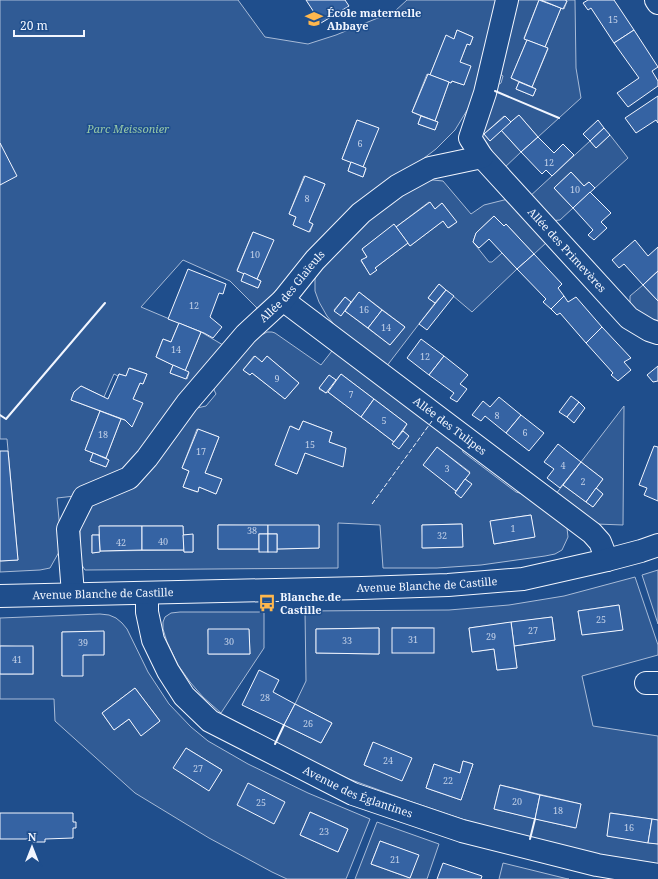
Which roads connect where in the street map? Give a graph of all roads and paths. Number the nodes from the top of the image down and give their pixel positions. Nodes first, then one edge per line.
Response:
1 (507, 0) edge
2 (656, 0) edge
3 (658, 3) edge
4 (482, 158) junction
5 (283, 300) junction
6 (658, 334) edge
7 (658, 545) edge
8 (607, 560) junction
9 (147, 593) junction
10 (73, 594) junction
11 (0, 596) edge
12 (658, 875) edge

1 - 4 street
2 - 3 street
4 - 5 street, Allée des Glaïeuls
4 - 6 street, Allée des Primevères
5 - 8 street, Allée des Tulipes
5 - 10 street, Allée des Glaïeuls
7 - 8 street, Avenue Blanche de Castille
8 - 9 street, Avenue Blanche de Castille
9 - 10 street, Avenue Blanche de Castille
9 - 12 street, Avenue des Églantines
10 - 11 street, Avenue Blanche de Castille

